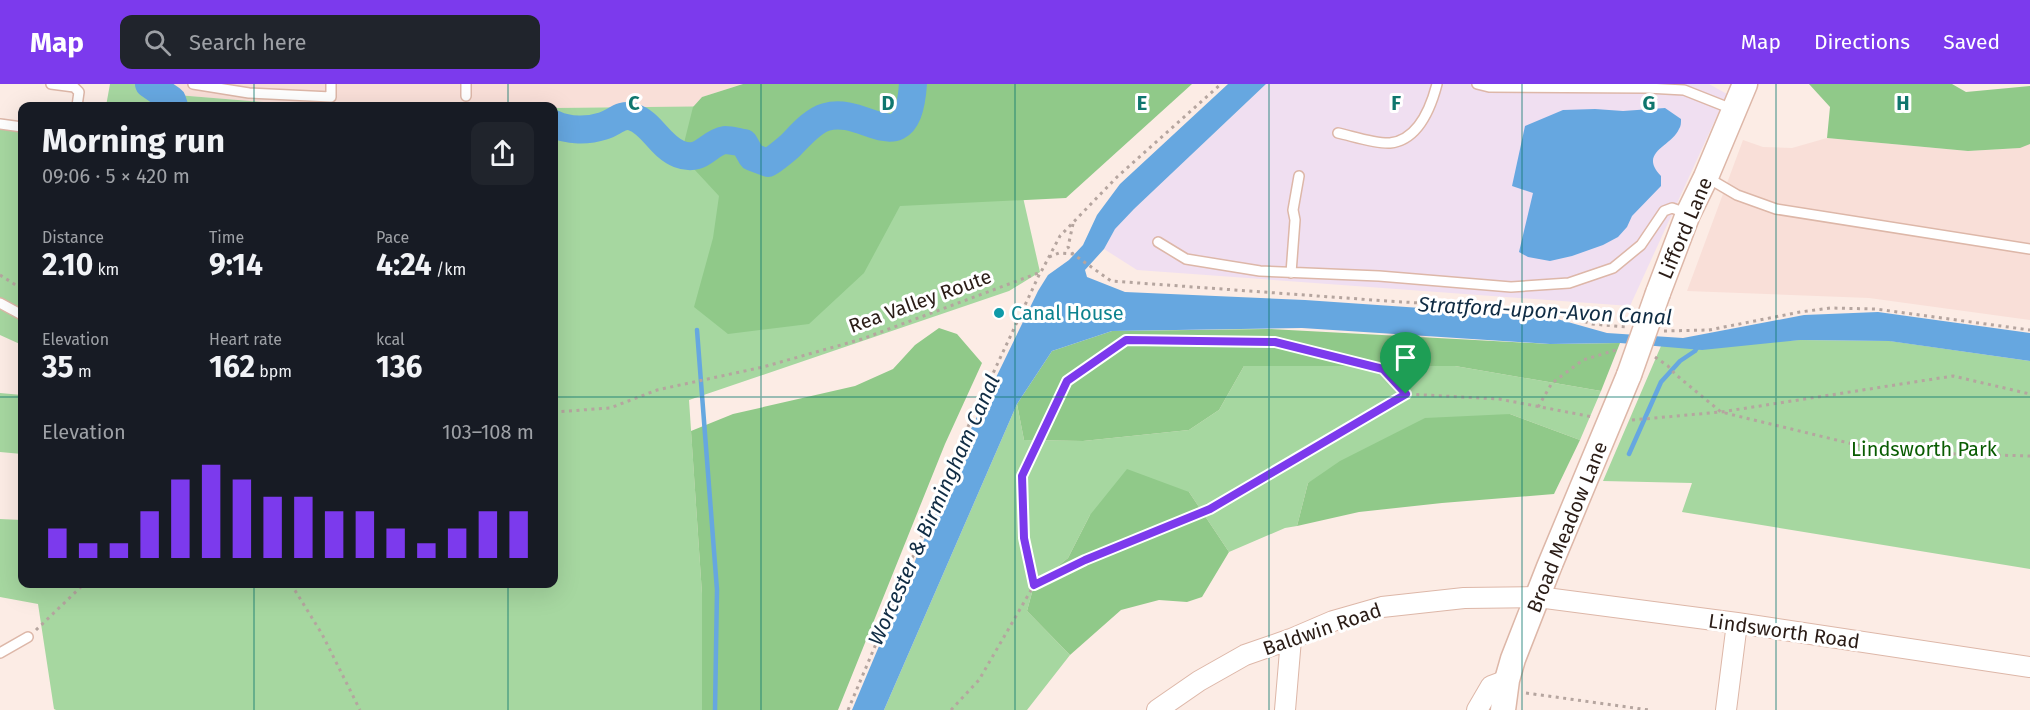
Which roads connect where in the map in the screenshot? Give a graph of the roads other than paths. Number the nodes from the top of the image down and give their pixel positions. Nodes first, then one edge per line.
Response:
1 (51, 84) edge
2 (193, 84) edge
3 (331, 84) edge
4 (466, 84) edge
5 (1437, 84) edge
6 (1477, 84) edge
7 (1745, 84) edge
8 (466, 96) dead end
9 (78, 102) edge
10 (1734, 110) junction
11 (0, 124) edge
12 (18, 126) edge
13 (1338, 133) dead end
14 (1299, 176) dead end
15 (1706, 177) junction
16 (1688, 214) junction
17 (1158, 242) dead end
18 (2030, 249) edge
19 (1291, 273) junction
20 (0, 303) edge
21 (18, 313) edge
22 (1629, 375) joint
23 (1538, 597) junction
24 (1737, 623) junction
25 (28, 637) road end
26 (1291, 639) junction
27 (0, 653) edge
28 (2030, 667) edge
29 (1505, 693) edge
30 (1157, 710) edge
31 (1285, 710) edge
32 (1477, 710) edge
33 (1726, 710) edge

1 - 9 lane
2 - 3 lane
4 - 8 lane
5 - 13 lane
6 - 10 lane
7 - 10 street, Lifford Lane
10 - 15 street, Lifford Lane
11 - 12 lane
14 - 19 lane
15 - 16 street, Lifford Lane
15 - 18 lane
16 - 19 lane
16 - 22 street, Lifford Lane, bridge
17 - 19 lane
20 - 21 lane
22 - 23 street, Broad Meadow Lane
23 - 24 street, Lindsworth Road
23 - 26 street, Baldwin Road
23 - 29 street, Broad Meadow Lane
24 - 28 street, Lindsworth Road
24 - 33 street
25 - 27 lane
26 - 30 street, Baldwin Road
26 - 31 street
29 - 32 street

